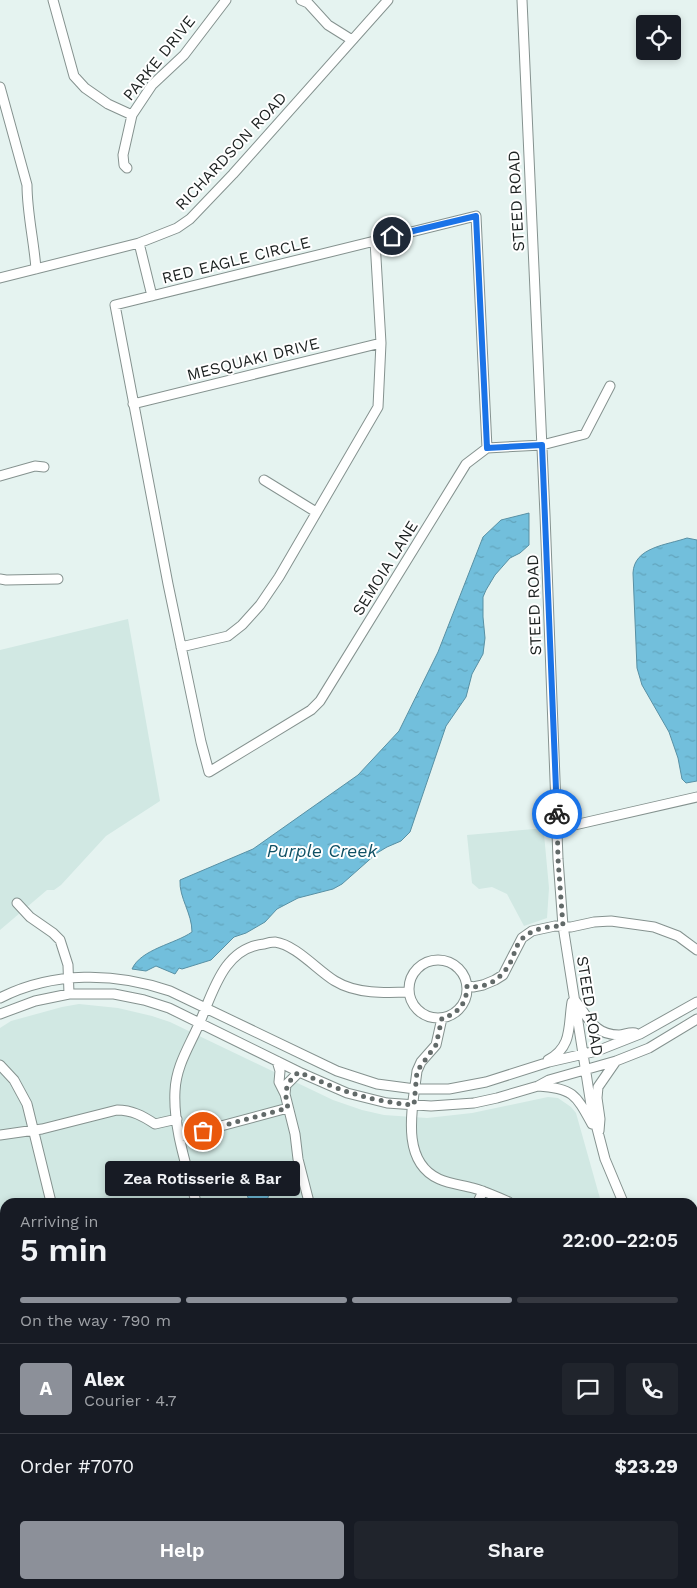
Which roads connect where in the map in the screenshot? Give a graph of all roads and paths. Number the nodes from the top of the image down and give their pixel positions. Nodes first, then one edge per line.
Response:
1 (53, 0) edge
2 (226, 0) edge
3 (301, 0) edge
4 (388, 0) edge
5 (522, 0) edge
6 (352, 40) junction
7 (0, 87) edge
8 (132, 115) junction
9 (127, 168) dead end
10 (375, 241) junction
11 (139, 243) junction
12 (36, 269) junction
13 (0, 278) edge
14 (152, 296) junction
15 (381, 343) junction
16 (610, 386) dead end
17 (133, 404) junction
18 (542, 445) junction
19 (487, 448) junction
20 (44, 467) dead end
21 (0, 476) edge
22 (264, 480) dead end
23 (316, 512) junction
24 (0, 579) edge
25 (58, 579) dead end
26 (181, 647) junction
27 (201, 742) joint
28 (697, 797) edge
29 (557, 830) junction
30 (17, 903) dead end
31 (563, 926) junction
32 (697, 950) edge
33 (68, 978) junction
34 (467, 986) junction
35 (409, 992) junction
36 (69, 994) junction
37 (573, 997) junction
38 (0, 998) edge
39 (697, 1002) edge
40 (205, 1007) junction
41 (0, 1014) edge
42 (442, 1018) junction
43 (697, 1019) edge
44 (200, 1024) junction
45 (640, 1034) junction
46 (583, 1054) junction
47 (277, 1061) junction
48 (616, 1061) junction
49 (0, 1065) edge
50 (534, 1067) junction
51 (585, 1071) junction
52 (299, 1072) junction
53 (538, 1086) junction
54 (415, 1090) junction
55 (285, 1094) junction
56 (414, 1105) junction
57 (288, 1108) junction
58 (177, 1119) junction
59 (33, 1130) junction
60 (0, 1135) edge
61 (598, 1136) junction
62 (180, 1137) junction
63 (483, 1191) junction
64 (50, 1198) edge
65 (195, 1198) edge
66 (308, 1198) edge
67 (480, 1198) edge
68 (500, 1198) edge
69 (621, 1198) edge

1 - 8 street
2 - 8 street, PARKE DRIVE
3 - 6 street
4 - 6 street, RICHARDSON ROAD
5 - 18 street, STEED ROAD
6 - 11 street, RICHARDSON ROAD
7 - 12 street
8 - 9 street, PARKE DRIVE
10 - 14 street, RED EAGLE CIRCLE
10 - 15 street
10 - 19 street, RED EAGLE CIRCLE
11 - 12 street, RICHARDSON ROAD
11 - 14 street
12 - 13 street, RICHARDSON ROAD
14 - 17 street, RED EAGLE CIRCLE
15 - 17 street, MESQUAKI DRIVE
15 - 23 street
16 - 18 street
17 - 26 street, RED EAGLE CIRCLE
18 - 19 street
18 - 29 street, STEED ROAD
19 - 27 street, SEMOIA LANE
20 - 21 street
22 - 23 street
23 - 26 street
24 - 25 street
26 - 27 street, RED EAGLE CIRCLE
28 - 29 street
29 - 31 street, STEED ROAD
30 - 33 street
31 - 32 street
31 - 34 street
31 - 37 street, STEED ROAD
33 - 36 street
33 - 38 street
33 - 40 street
34 - 35 street
34 - 42 street
35 - 40 street
35 - 42 street
36 - 41 street
36 - 44 street
37 - 45 street
37 - 46 street, STEED ROAD
37 - 50 street
39 - 45 street
40 - 44 street
40 - 54 street
42 - 54 street
43 - 48 street
44 - 47 street
44 - 58 street
45 - 46 street
46 - 50 street
46 - 51 street, STEED ROAD
47 - 52 street
47 - 55 street
48 - 51 street
48 - 61 street
49 - 59 street
50 - 54 street
51 - 53 street
51 - 61 street, STEED ROAD
52 - 55 street
52 - 56 street
53 - 56 street
53 - 61 street
54 - 56 street
55 - 57 street
56 - 63 street
57 - 62 street
57 - 66 street
58 - 59 street
58 - 62 street
59 - 60 street
59 - 64 street
61 - 69 street, STEED ROAD
62 - 65 street
63 - 67 street
63 - 68 street

